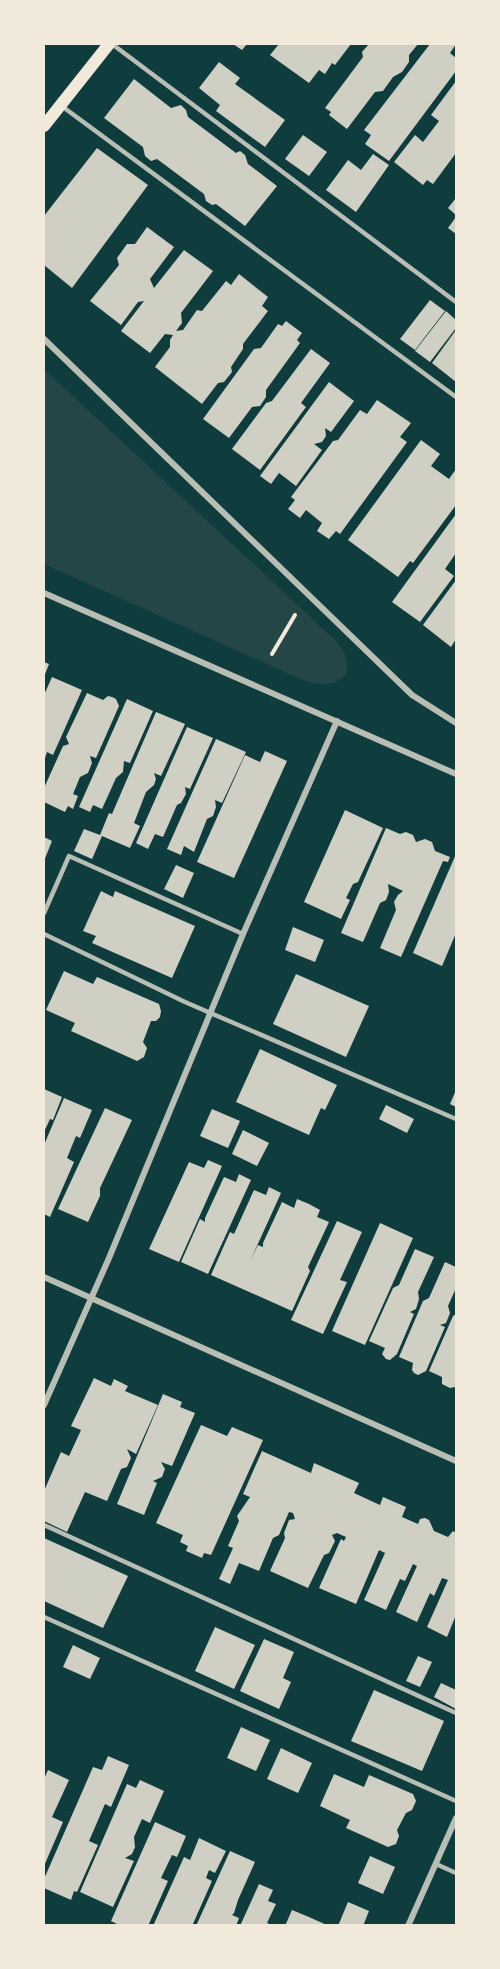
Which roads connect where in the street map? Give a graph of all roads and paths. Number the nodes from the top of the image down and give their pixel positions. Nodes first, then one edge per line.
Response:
1 (110, 44) edge
2 (60, 105) junction
3 (44, 126) edge
4 (456, 302) edge
5 (44, 339) edge
6 (456, 397) edge
7 (44, 593) edge
8 (296, 615) dead end
9 (272, 654) dead end
10 (338, 721) junction
11 (456, 723) edge
12 (456, 774) edge
13 (44, 913) edge
14 (44, 934) edge
15 (243, 934) junction
16 (211, 1012) junction
17 (456, 1119) edge
18 (44, 1277) edge
19 (91, 1298) junction
20 (44, 1405) edge
21 (456, 1461) edge
22 (44, 1525) edge
23 (44, 1617) edge
24 (456, 1713) edge
25 (456, 1801) edge
26 (456, 1818) edge
27 (436, 1864) junction
28 (456, 1873) edge
29 (408, 1926) edge

1 - 2 main road
1 - 4 lane
2 - 3 main road
2 - 6 lane
5 - 11 street
7 - 10 street
8 - 9 path
10 - 12 street
10 - 15 street
13 - 15 lane
14 - 16 lane
15 - 16 street
16 - 17 lane
16 - 19 street
18 - 19 street
19 - 20 street
19 - 21 street
22 - 24 lane
23 - 25 lane
26 - 27 street
27 - 28 lane
27 - 29 street

